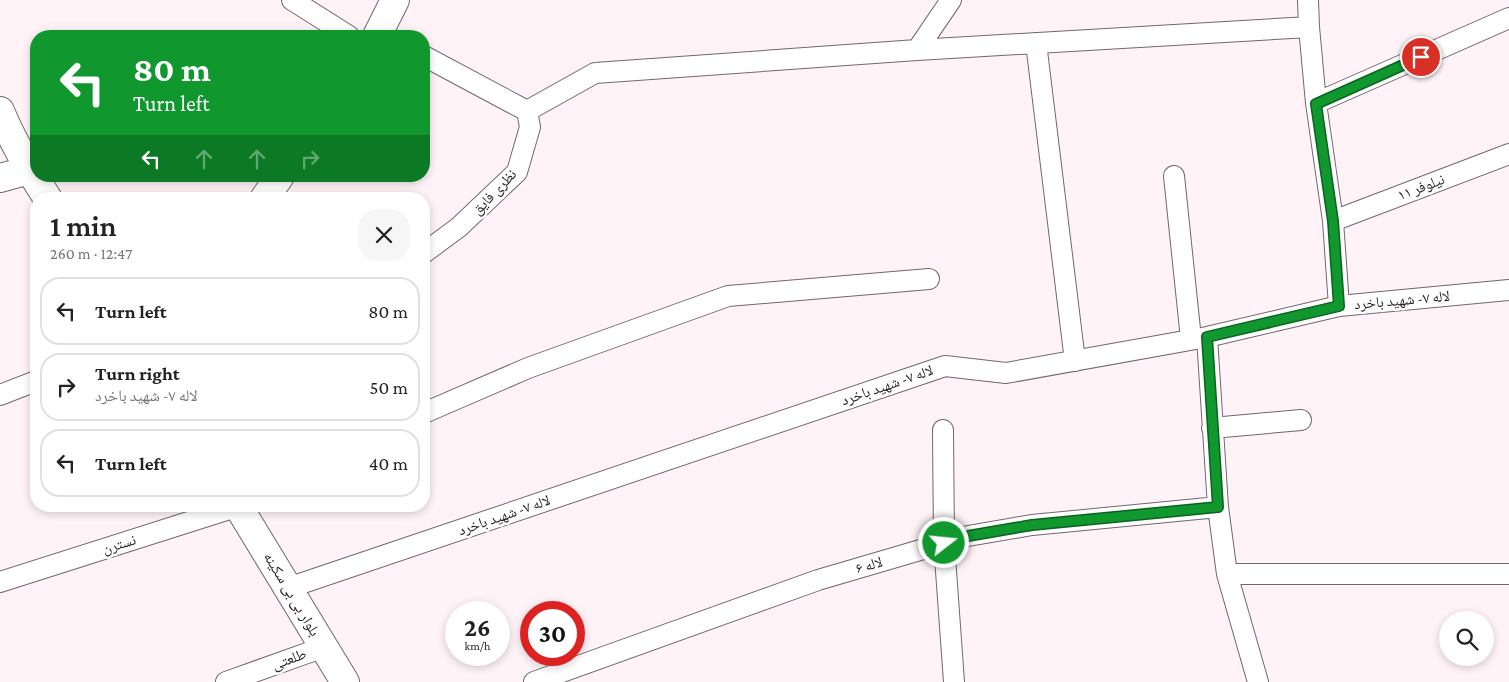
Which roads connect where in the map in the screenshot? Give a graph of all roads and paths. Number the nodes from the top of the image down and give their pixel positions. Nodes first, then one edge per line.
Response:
1 (292, 0) edge
2 (395, 0) edge
3 (951, 0) edge
4 (1308, 0) edge
5 (1509, 18) edge
6 (1309, 27) junction
7 (340, 30) edge
8 (383, 30) edge
9 (1036, 43) junction
10 (917, 50) junction
11 (430, 59) edge
12 (1316, 104) junction
13 (527, 111) junction
14 (3, 128) edge
15 (1509, 154) edge
16 (29, 170) joint
17 (1174, 176) dead end
18 (0, 178) edge
19 (1333, 221) junction
20 (430, 249) edge
21 (929, 279) dead end
22 (1509, 290) edge
23 (1339, 306) junction
24 (1199, 338) junction
25 (1075, 361) junction
26 (30, 383) edge
27 (0, 395) edge
28 (430, 410) edge
29 (1301, 420) dead end
30 (1212, 428) junction
31 (943, 430) dead end
32 (1218, 507) junction
33 (220, 512) edge
34 (243, 512) edge
35 (944, 543) junction
36 (1227, 574) junction
37 (1509, 574) edge
38 (0, 582) edge
39 (288, 588) junction
40 (324, 647) junction
41 (226, 682) edge
42 (345, 682) edge
43 (534, 682) edge
44 (954, 682) edge
45 (1258, 682) edge

1 - 7 street
2 - 8 main road
3 - 10 street
4 - 6 street
5 - 12 street
6 - 9 street
6 - 12 street
9 - 10 street
9 - 25 street
10 - 13 street
11 - 13 street
12 - 19 street
13 - 20 street, نظری فایق
14 - 16 main road
15 - 19 street, نیلوفر ۱۱
16 - 18 main road
17 - 24 street
19 - 23 street
21 - 28 street
22 - 23 street, لاله ۷- شهید باخرد
23 - 24 street, لاله ۷- شهید باخرد
24 - 25 street, لاله ۷- شهید باخرد
24 - 30 street
25 - 39 street, لاله ۷- شهید باخرد
26 - 27 street
29 - 30 street
30 - 32 street
31 - 35 street
32 - 35 street, لاله ۶
32 - 36 street
33 - 38 street, نسترن
34 - 39 main road, بلوار بی بی سکینه
35 - 43 street, لاله ۶
35 - 44 street
36 - 37 street
36 - 45 street
39 - 40 main road, بلوار بی بی سکینه
40 - 41 street, طلعتی
40 - 42 main road, بلوار بی بی سکینه

